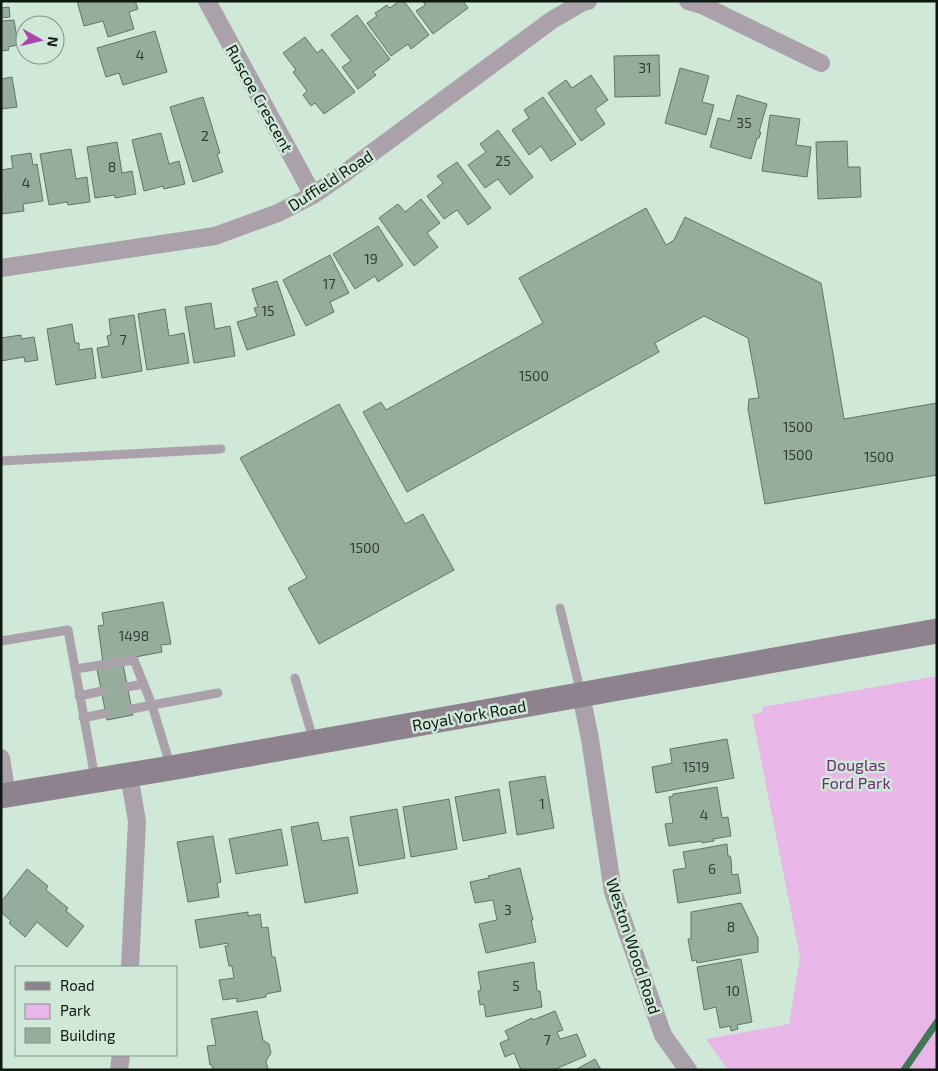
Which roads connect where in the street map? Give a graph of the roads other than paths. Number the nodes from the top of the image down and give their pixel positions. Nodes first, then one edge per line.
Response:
1 (207, 1) edge
2 (588, 1) edge
3 (688, 1) edge
4 (822, 63) dead end
5 (313, 194) junction
6 (1, 268) edge
7 (221, 448) dead end
8 (1, 461) edge
9 (560, 608) dead end
10 (937, 631) edge
11 (1, 641) edge
12 (75, 669) junction
13 (295, 678) dead end
14 (144, 684) junction
15 (128, 687) dead end
16 (102, 692) dead end
17 (218, 693) dead end
18 (581, 695) junction
19 (79, 696) junction
20 (152, 705) junction
21 (132, 709) dead end
22 (106, 713) dead end
23 (84, 718) junction
24 (314, 742) junction
25 (1, 758) edge
26 (171, 768) junction
27 (129, 775) junction
28 (95, 780) junction
29 (4, 796) edge
30 (130, 966) edge
31 (121, 1056) edge
32 (119, 1070) edge
33 (688, 1070) edge

1 - 5 street, Ruscoe Crescent
2 - 5 street, Duffield Road
3 - 4 street
5 - 6 street, Duffield Road
7 - 8 lane
9 - 18 lane
10 - 18 main road, Royal York Road
11 - 12 lane
12 - 14 lane
12 - 19 lane
13 - 24 lane
14 - 15 lane
14 - 20 lane
16 - 19 lane
17 - 20 lane
18 - 24 main road, Royal York Road
18 - 33 street, Weston Wood Road
19 - 23 lane
20 - 21 lane
20 - 26 lane
22 - 23 lane
23 - 28 lane
24 - 26 main road, Royal York Road
25 - 29 street
26 - 27 main road, Royal York Road
27 - 28 main road, Royal York Road
27 - 30 street
28 - 29 main road, Royal York Road
31 - 32 street

